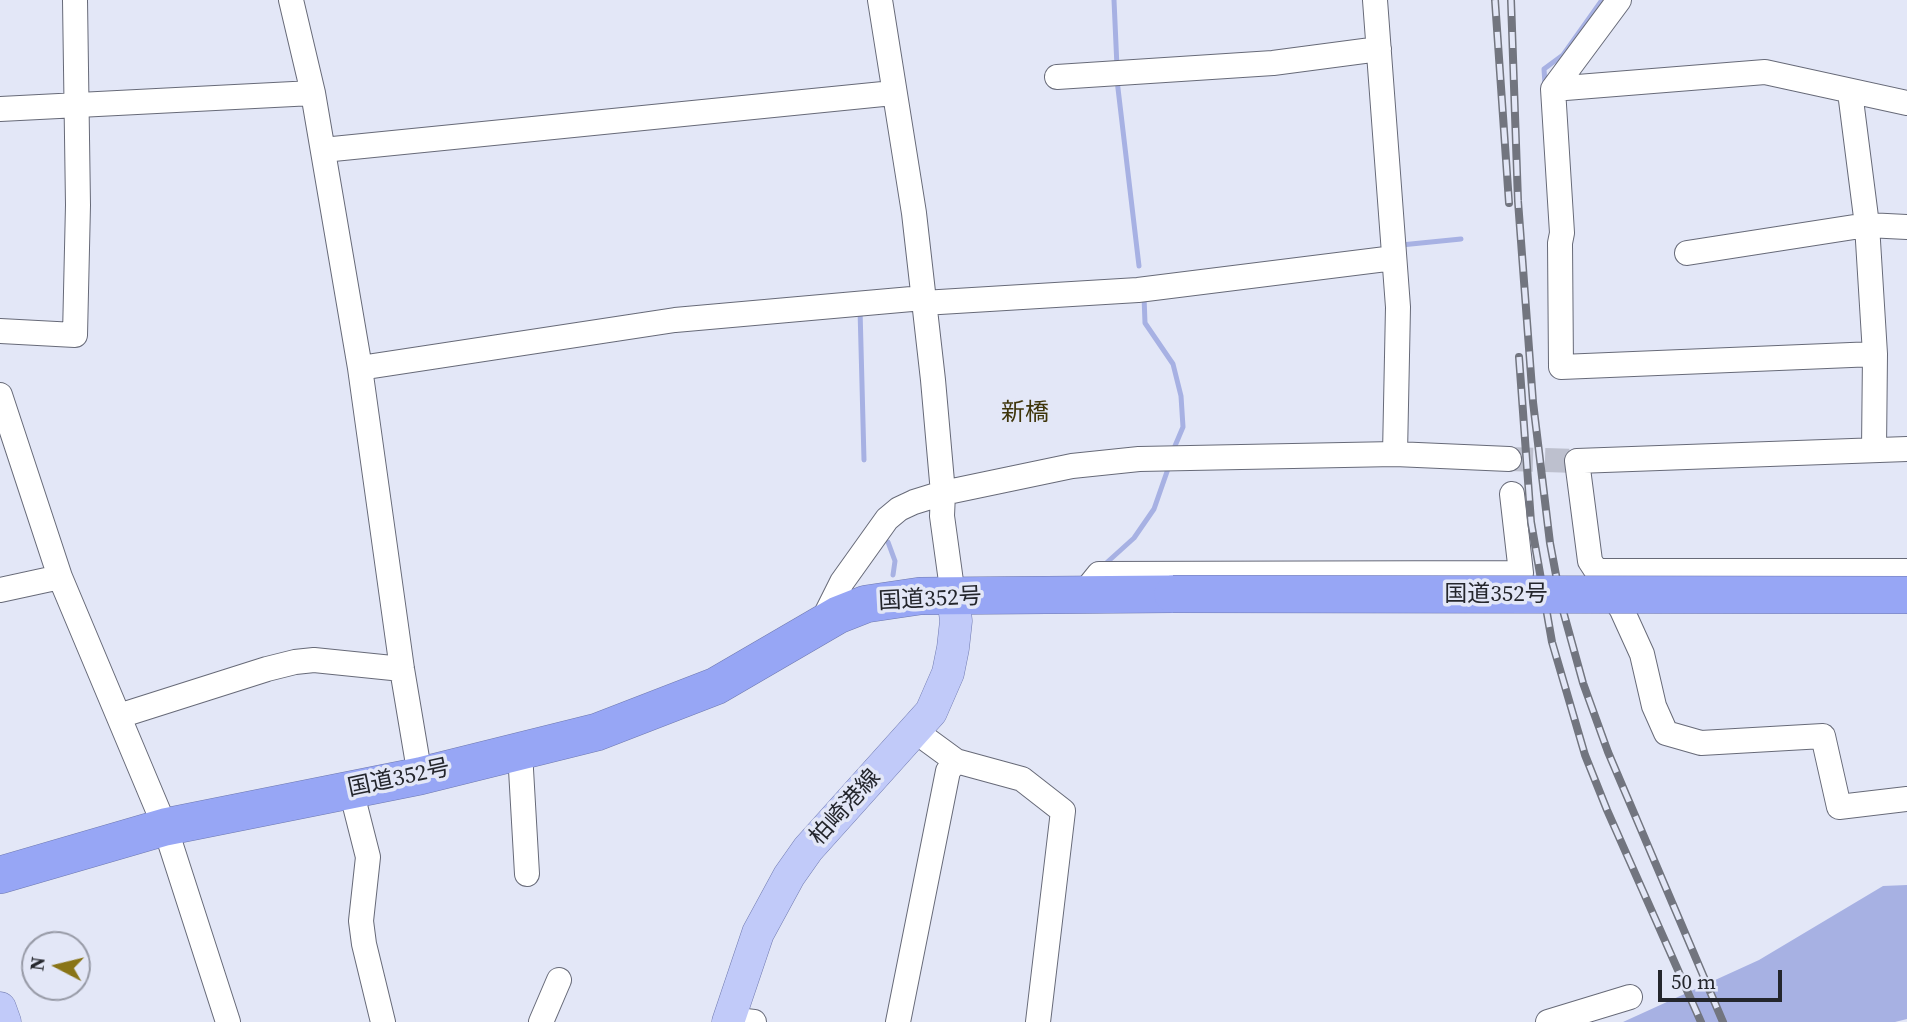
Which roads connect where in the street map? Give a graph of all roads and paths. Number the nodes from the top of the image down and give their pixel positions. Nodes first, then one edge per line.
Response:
1 (75, 0) edge
2 (291, 0) edge
3 (880, 0) edge
4 (1375, 0) edge
5 (1619, 0) edge
6 (1379, 49) junction
7 (1057, 76) dead end
8 (1553, 89) junction
9 (1850, 92) junction
10 (313, 93) junction
11 (893, 93) junction
12 (1907, 103) edge
13 (75, 105) junction
14 (0, 109) edge
15 (323, 150) junction
16 (1867, 225) junction
17 (1907, 227) edge
18 (1687, 253) dead end
19 (1394, 258) junction
20 (923, 300) junction
21 (0, 331) edge
22 (1875, 354) junction
23 (360, 368) junction
24 (0, 395) edge
25 (1874, 449) junction
26 (1907, 449) edge
27 (1395, 454) junction
28 (1509, 459) tunnel mouth
29 (943, 493) junction
30 (1512, 494) dead end
31 (1597, 571) junction
32 (1907, 571) edge
33 (60, 577) junction
34 (0, 590) edge
35 (1082, 595) junction
36 (1907, 595) edge
37 (953, 596) junction
38 (827, 621) junction
39 (402, 669) junction
40 (119, 716) junction
41 (915, 731) junction
42 (520, 752) junction
43 (956, 761) junction
44 (420, 776) junction
45 (351, 790) junction
46 (1907, 799) edge
47 (165, 827) junction
48 (527, 874) dead end
49 (0, 875) edge
50 (559, 980) dead end
51 (1630, 998) dead end
52 (0, 1009) edge
53 (737, 1021) edge
54 (5, 1022) edge
55 (228, 1022) edge
56 (383, 1022) edge
57 (541, 1022) edge
58 (898, 1022) edge
59 (1038, 1022) edge
60 (1548, 1022) edge

1 - 13 street
2 - 10 street
3 - 11 street
4 - 6 street
5 - 8 street
6 - 7 street
6 - 19 street
8 - 9 street
8 - 22 street
9 - 12 street
9 - 16 street
10 - 13 street
10 - 15 street
11 - 15 street
11 - 20 street
13 - 14 street
13 - 21 street
15 - 23 street
16 - 17 street
16 - 18 street
16 - 22 street
19 - 20 street
19 - 27 street
20 - 23 street
20 - 29 street
22 - 25 street
23 - 39 street
24 - 33 street
25 - 26 street
25 - 31 street
27 - 28 street
27 - 29 street
29 - 37 street
29 - 38 street
30 - 35 street
31 - 32 street
31 - 46 street
33 - 34 street
33 - 40 street
35 - 36 highway, 国道352号, bridge
35 - 37 highway, 国道352号
37 - 38 highway, 国道352号
37 - 41 main road, 柏崎港線
38 - 42 highway, 国道352号
39 - 40 street
39 - 44 street
40 - 47 street
41 - 43 street
41 - 53 main road, 柏崎港線
42 - 44 highway, 国道352号
42 - 48 street
43 - 58 street
43 - 59 street
44 - 45 highway, 国道352号
45 - 47 highway, 国道352号
45 - 56 street
47 - 49 highway, 国道352号
47 - 55 street
50 - 57 street
51 - 60 street
52 - 54 main road

